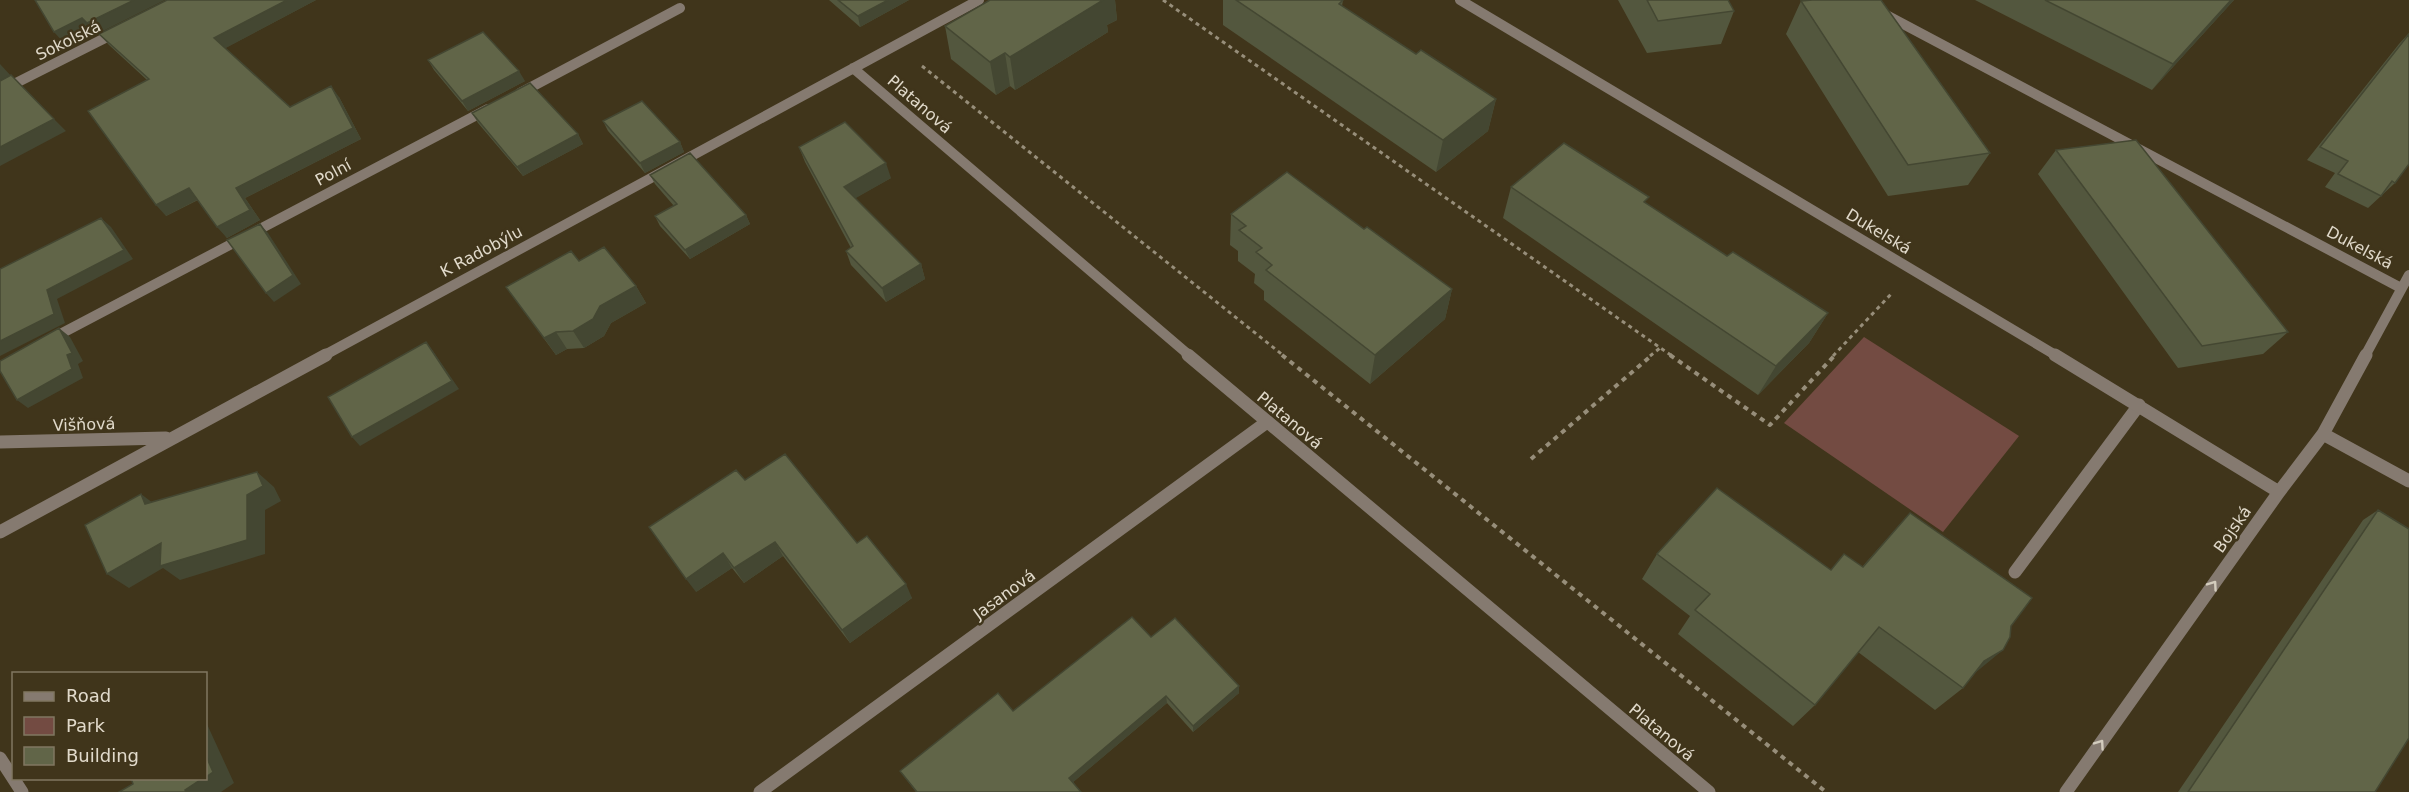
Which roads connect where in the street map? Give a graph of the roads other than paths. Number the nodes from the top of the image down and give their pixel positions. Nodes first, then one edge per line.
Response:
1 (979, 0) edge
2 (1460, 0) edge
3 (1858, 0) edge
4 (680, 8) dead end
5 (129, 27) edge
6 (853, 68) junction
7 (0, 91) edge
8 (2409, 275) edge
9 (2401, 288) junction
10 (42, 344) edge
11 (2139, 405) junction
12 (1267, 422) junction
13 (2323, 434) junction
14 (170, 438) junction
15 (0, 442) edge
16 (2409, 481) edge
17 (2278, 492) junction
18 (0, 532) edge
19 (2015, 572) dead end
20 (0, 758) edge
21 (12, 777) edge
22 (760, 792) edge
23 (1708, 792) edge
24 (2066, 792) edge

1 - 6 street, K Radobýlu
2 - 11 street, Dukelská
3 - 9 street, Dukelská
4 - 10 street, Polní
5 - 7 street, Sokolská
6 - 12 street, Platanová
6 - 14 street, K Radobýlu
8 - 9 street, Bojská
9 - 13 street, Bojská
11 - 17 street, Dukelská
11 - 19 street
12 - 22 street, Jasanová
12 - 23 street, Platanová
13 - 16 street
13 - 17 street, Bojská
14 - 15 street, Višňová
14 - 18 street, K Radobýlu
24 -> 17 street, Bojská
20 - 21 street

